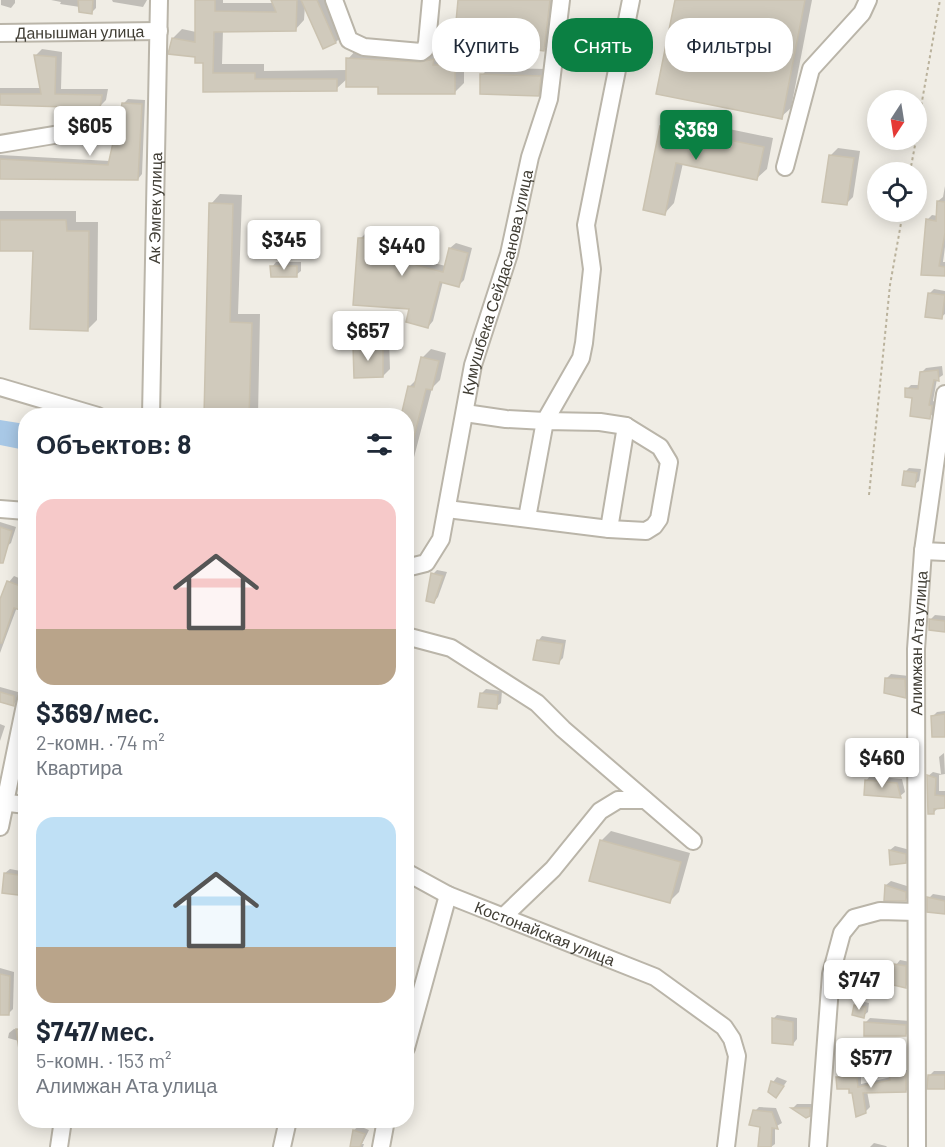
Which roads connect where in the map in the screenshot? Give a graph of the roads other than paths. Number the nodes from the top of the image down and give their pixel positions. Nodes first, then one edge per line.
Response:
1 (159, 0) edge
2 (334, 0) edge
3 (431, 0) edge
4 (561, 0) edge
5 (631, 0) edge
6 (868, 0) edge
7 (159, 31) junction
8 (0, 33) edge
9 (108, 126) dead end
10 (0, 144) edge
11 (785, 167) dead end
12 (0, 387) edge
13 (945, 394) edge
14 (71, 408) edge
15 (151, 408) edge
16 (465, 413) junction
17 (545, 421) junction
18 (626, 426) junction
19 (0, 509) edge
20 (447, 509) junction
21 (18, 510) edge
22 (527, 518) junction
23 (609, 529) junction
24 (923, 551) junction
25 (945, 552) edge
26 (414, 566) edge
27 (414, 638) edge
28 (18, 734) edge
29 (645, 800) junction
30 (2, 802) edge
31 (18, 804) edge
32 (0, 827) edge
33 (693, 841) dead end
34 (414, 876) edge
35 (448, 895) junction
36 (916, 912) junction
37 (503, 917) junction
38 (414, 1019) edge
39 (62, 1128) edge
40 (286, 1128) edge
41 (385, 1128) edge
42 (59, 1147) edge
43 (282, 1147) edge
44 (381, 1147) edge
45 (726, 1147) edge
46 (818, 1147) edge
47 (917, 1147) edge

1 - 7 street, Ак Эмгек улица
2 - 3 street
4 - 16 street, Кумушбека Сейдасанова улица
5 - 17 street
6 - 11 street
7 - 8 street, Данышман улица
7 - 15 street, Ак Эмгек улица
9 - 10 street
12 - 14 street
13 - 24 street, Алимжан Ата улица
16 - 17 street
16 - 20 street, Кумушбека Сейдасанова улица
17 - 18 street
17 - 22 street
18 - 23 street
18 - 23 street
19 - 21 street
20 - 22 street
20 - 26 street, Кумушбека Сейдасанова улица
22 - 23 street
24 - 25 street
24 - 36 street, Алимжан Ата улица
27 - 29 street
28 - 30 street
29 - 33 street
29 - 37 street
30 - 31 street
30 - 32 street
34 - 35 street, Костонайская улица
35 - 37 street, Костонайская улица
35 - 38 street
36 - 46 street
36 - 47 street, Алимжан Ата улица
37 - 45 street, Костонайская улица
39 - 42 street
40 - 43 street
41 - 44 street

